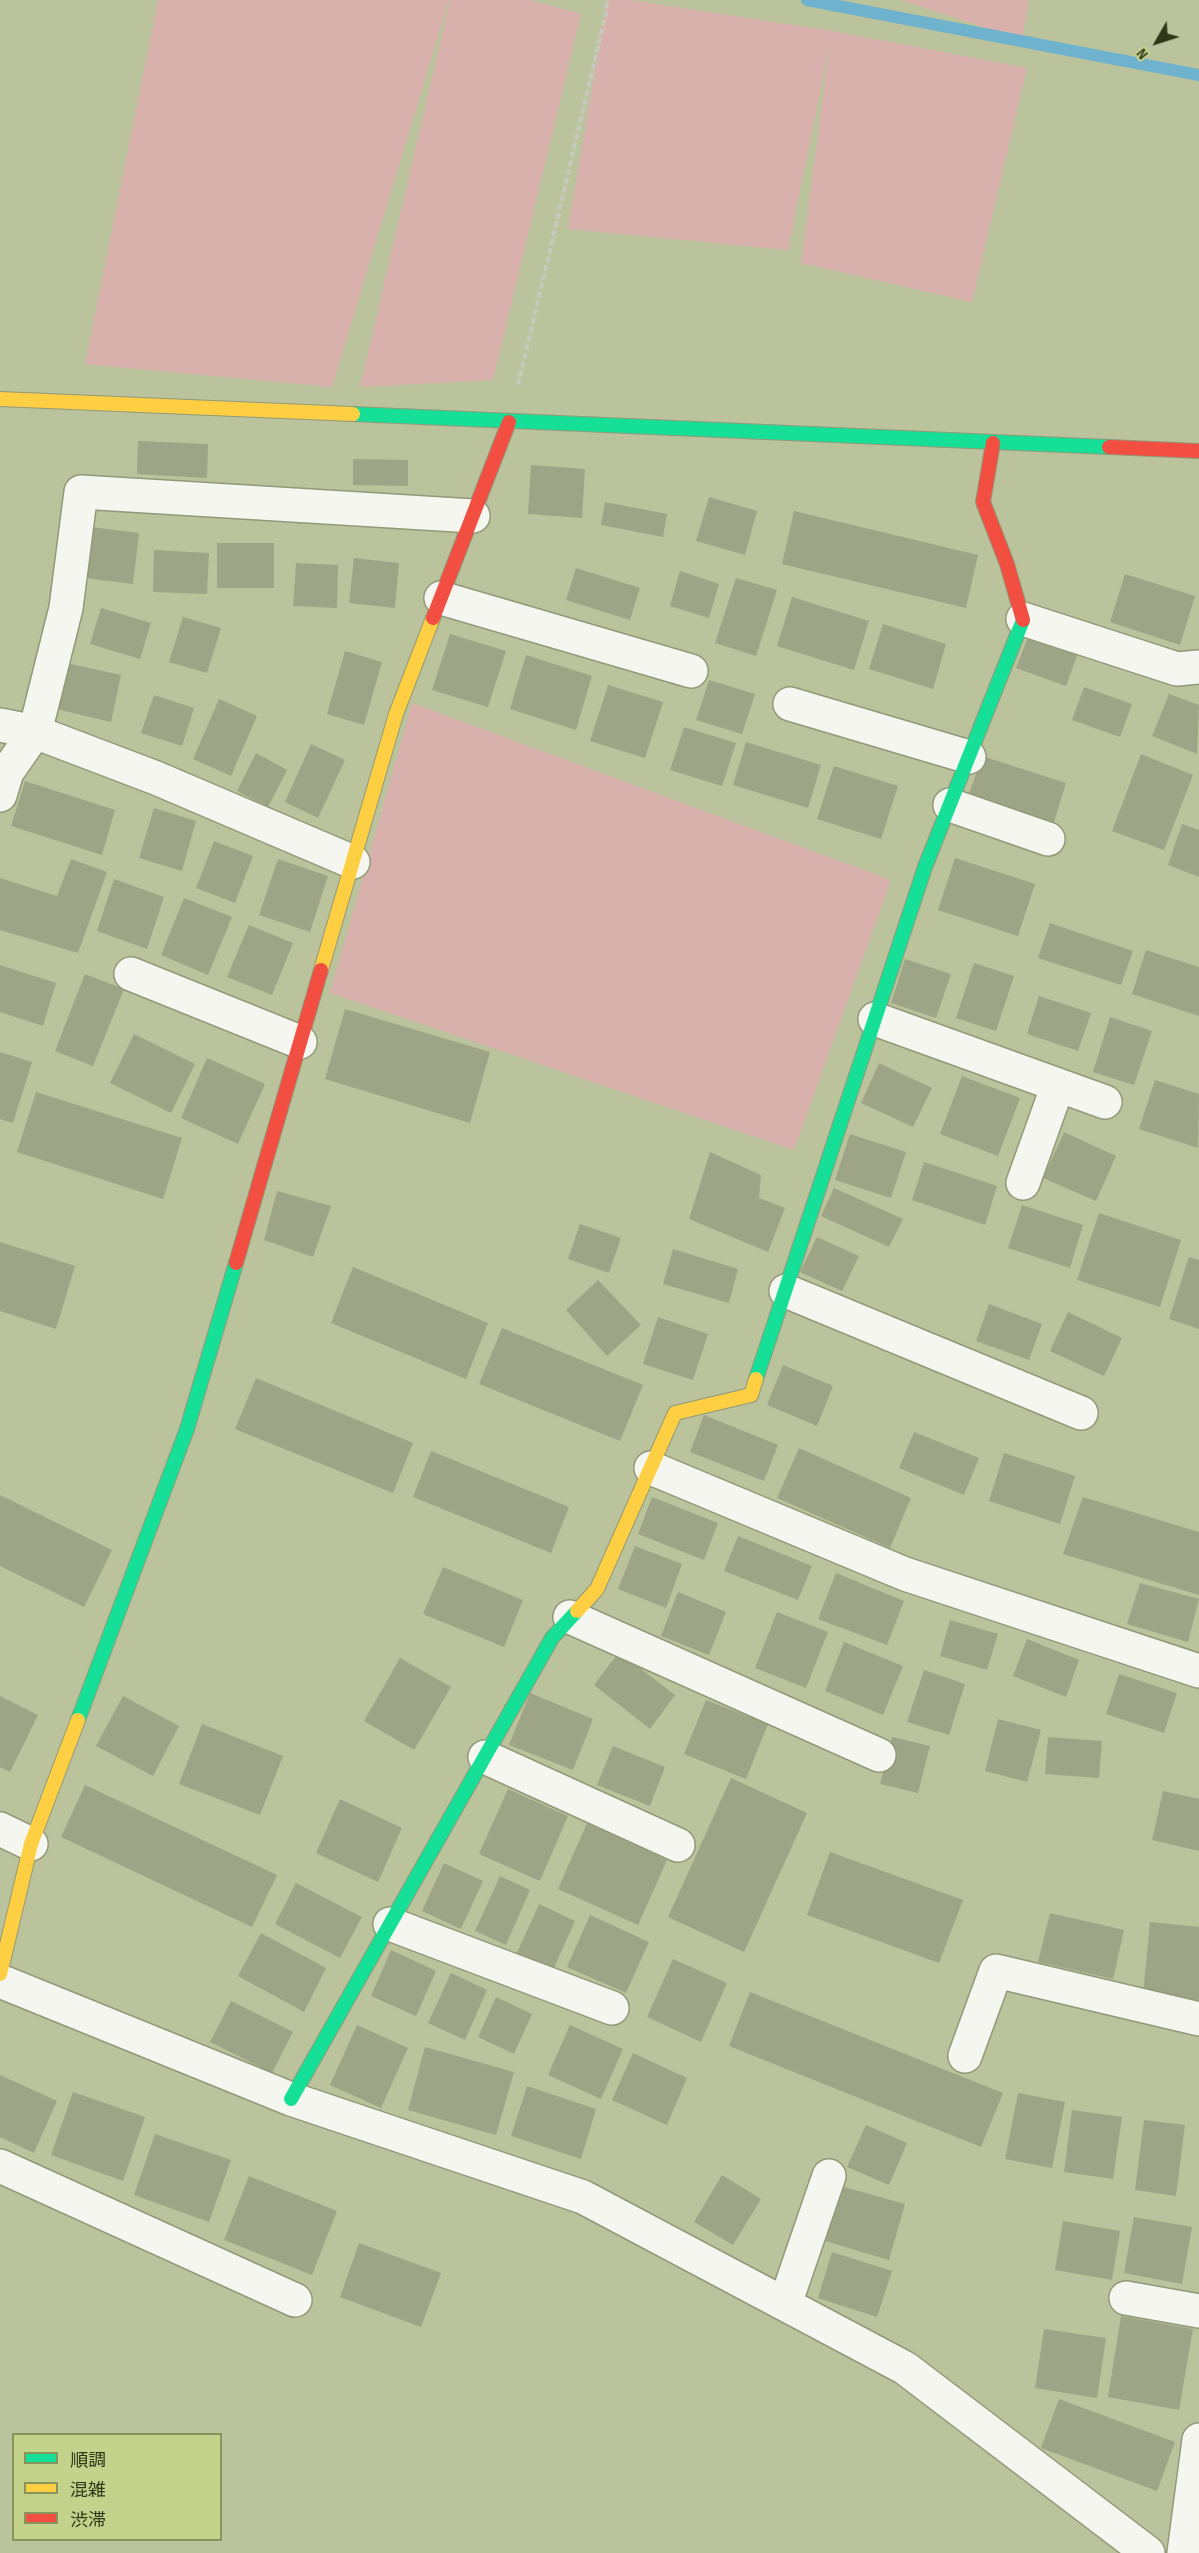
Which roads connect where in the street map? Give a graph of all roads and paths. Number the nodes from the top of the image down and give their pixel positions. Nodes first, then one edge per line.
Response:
1 (607, 0) edge
2 (0, 399) edge
3 (509, 422) junction
4 (993, 443) junction
5 (1199, 451) edge
6 (473, 516) junction
7 (441, 598) junction
8 (1023, 619) junction
9 (1199, 667) edge
10 (691, 671) dead end
11 (790, 704) dead end
12 (0, 725) edge
13 (35, 732) junction
14 (969, 757) junction
15 (0, 795) edge
16 (950, 805) junction
17 (1048, 839) dead end
18 (353, 862) junction
19 (131, 974) dead end
20 (875, 1019) junction
21 (300, 1042) junction
22 (1058, 1086) junction
23 (1105, 1102) dead end
24 (1023, 1183) dead end
25 (786, 1291) junction
26 (1081, 1413) dead end
27 (651, 1467) junction
28 (570, 1617) junction
29 (1199, 1671) edge
30 (879, 1755) dead end
31 (485, 1757) junction
32 (0, 1829) edge
33 (31, 1844) junction
34 (678, 1845) dead end
35 (390, 1924) junction
36 (0, 1974) edge
37 (0, 1981) edge
38 (612, 2008) dead end
39 (1199, 2019) edge
40 (965, 2056) dead end
41 (291, 2099) junction
42 (0, 2166) edge
43 (830, 2176) dead end
44 (1126, 2298) dead end
45 (295, 2300) dead end
46 (785, 2304) junction
47 (1199, 2311) edge
48 (1199, 2440) edge
49 (1148, 2553) edge
50 (1184, 2553) edge

1 - 3 path
2 - 3 street
3 - 4 street
3 - 6 street
4 - 5 street
4 - 8 street
6 - 7 street
6 - 13 street
7 - 10 street
7 - 18 street
8 - 9 street
8 - 14 street
11 - 14 street
12 - 13 street
13 - 15 street
13 - 18 street
14 - 16 street
16 - 17 street
16 - 20 street
18 - 21 street
19 - 21 street
20 - 22 street
20 - 25 street
21 - 33 street
22 - 23 street
22 - 24 street
25 - 26 street
25 - 27 street
27 - 28 street
27 - 29 street
28 - 30 street
28 - 31 street
31 - 34 street
31 - 35 street
32 - 33 street
33 - 36 street
35 - 38 street
35 - 41 street
37 - 41 street
39 - 40 street
41 - 46 street
42 - 45 street
43 - 46 street
44 - 47 street
46 - 49 street
48 - 50 street

